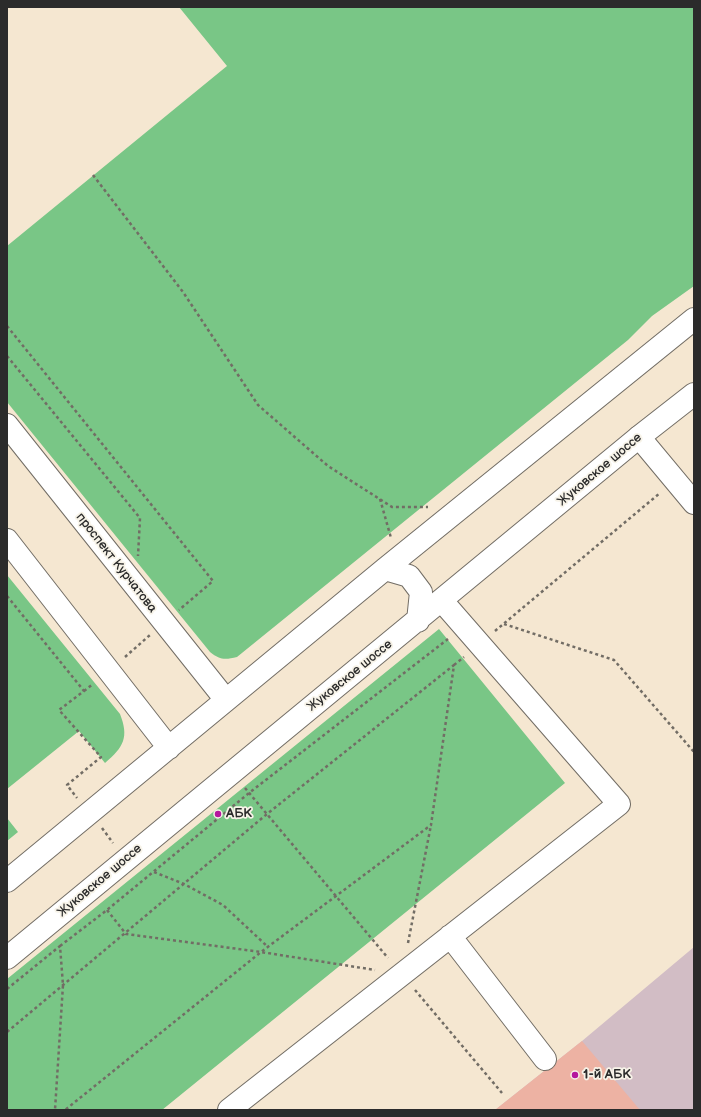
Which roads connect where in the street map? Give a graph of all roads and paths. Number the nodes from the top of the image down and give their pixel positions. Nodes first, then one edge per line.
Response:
1 (93, 176) dead end
2 (694, 319) edge
3 (7, 326) edge
4 (7, 356) edge
5 (694, 394) edge
6 (7, 425) edge
7 (639, 437) junction
8 (675, 480) junction
9 (380, 499) junction
10 (694, 503) edge
11 (430, 507) dead end
12 (7, 540) edge
13 (138, 557) dead end
14 (391, 565) junction
15 (7, 596) edge
16 (442, 600) junction
17 (418, 621) junction
18 (164, 623) junction
19 (504, 624) junction
20 (464, 626) junction
21 (480, 644) junction
22 (454, 665) junction
23 (226, 700) junction
24 (169, 748) junction
25 (694, 752) edge
26 (232, 772) junction
27 (249, 793) junction
28 (90, 813) junction
29 (267, 814) junction
30 (431, 825) junction
31 (154, 872) junction
32 (7, 881) edge
33 (184, 884) junction
34 (336, 896) junction
35 (108, 910) junction
36 (126, 934) junction
37 (450, 936) junction
38 (60, 946) junction
39 (268, 947) junction
40 (261, 952) junction
41 (7, 958) edge
42 (402, 974) junction
43 (64, 985) junction
44 (7, 989) edge
45 (7, 1032) edge
46 (545, 1058) dead end
47 (502, 1093) dead end
48 (55, 1110) edge
49 (65, 1110) edge
50 (228, 1110) edge

1 - 9 path
2 - 14 main road
3 - 18 path
4 - 13 path
5 - 7 main road, Жуковское шоссе
6 - 18 main road, проспект Курчатова
7 - 8 main road
7 - 16 main road, Жуковское шоссе
8 - 10 main road
8 - 19 path
9 - 11 path
9 - 14 path
12 - 24 main road
14 - 17 main road
14 - 23 main road
15 - 28 path
16 - 17 main road, Жуковское шоссе
16 - 20 main road
17 - 26 main road, Жуковское шоссе
18 - 23 main road, проспект Курчатова
19 - 21 path
19 - 25 path
20 - 21 main road
20 - 27 path
21 - 22 path
21 - 37 main road
22 - 29 path
22 - 30 path
23 - 24 main road
24 - 28 main road
26 - 27 path
26 - 41 main road, Жуковское шоссе
27 - 29 path
27 - 31 path
28 - 32 main road
29 - 33 path
29 - 34 path
30 - 34 path
30 - 42 path
31 - 33 path
31 - 35 path
33 - 36 path
33 - 39 path
34 - 39 path
34 - 42 path
35 - 36 path
35 - 38 path
36 - 40 path
36 - 43 path
37 - 42 main road
37 - 46 main road
38 - 43 path
38 - 44 path
39 - 40 path
40 - 42 path
40 - 49 path
42 - 47 path
42 - 50 main road
43 - 45 path
43 - 48 path

